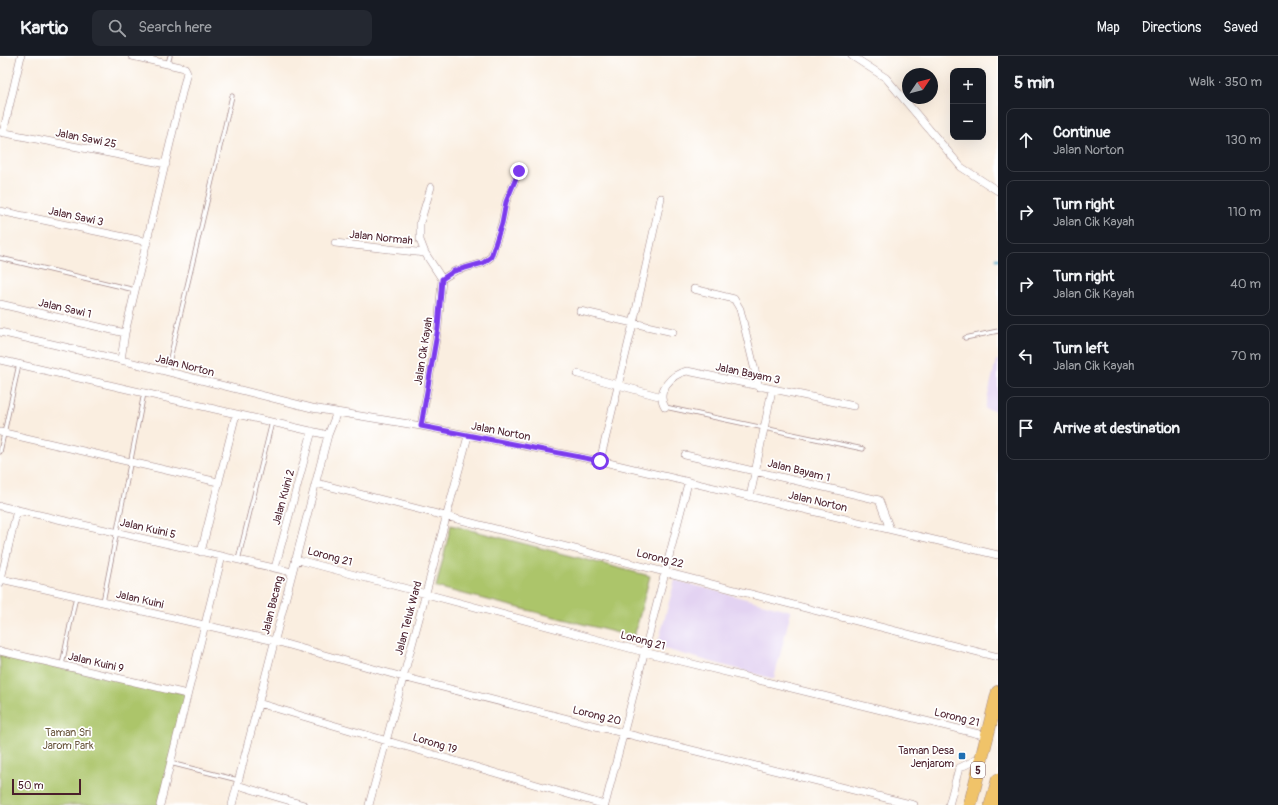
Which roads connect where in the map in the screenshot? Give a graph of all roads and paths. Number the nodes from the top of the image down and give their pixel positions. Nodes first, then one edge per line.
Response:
1 (21, 56) edge
2 (132, 56) edge
3 (852, 56) edge
4 (169, 60) edge
5 (232, 96) dead end
6 (1, 133) edge
7 (166, 164) junction
8 (519, 171) dead end
9 (431, 187) dead end
10 (998, 191) edge
11 (661, 198) dead end
12 (0, 211) edge
13 (148, 242) junction
14 (334, 243) dead end
15 (425, 253) junction
16 (0, 258) edge
17 (442, 279) junction
18 (694, 289) dead end
19 (136, 290) junction
20 (0, 304) edge
21 (580, 311) dead end
22 (633, 324) junction
23 (998, 331) edge
24 (0, 332) edge
25 (673, 332) dead end
26 (125, 333) junction
27 (964, 338) dead end
28 (0, 360) edge
29 (121, 360) junction
30 (18, 364) junction
31 (167, 372) junction
32 (578, 374) dead end
33 (619, 385) junction
34 (759, 386) junction
35 (772, 390) junction
36 (144, 393) junction
37 (662, 397) junction
38 (854, 406) dead end
39 (665, 407) joint
40 (337, 412) junction
41 (236, 414) junction
42 (272, 422) junction
43 (421, 426) junction
44 (764, 428) junction
45 (312, 431) junction
46 (2, 432) edge
47 (328, 435) junction
48 (468, 436) junction
49 (863, 449) dead end
50 (0, 452) edge
51 (685, 455) dead end
52 (600, 461) junction
53 (129, 462) junction
54 (756, 470) junction
55 (218, 482) junction
56 (688, 482) junction
57 (316, 483) junction
58 (750, 497) junction
59 (0, 506) edge
60 (17, 510) junction
61 (446, 516) junction
62 (890, 529) junction
63 (117, 532) junction
64 (201, 552) junction
65 (998, 555) edge
66 (222, 556) junction
67 (295, 558) junction
68 (238, 560) junction
69 (275, 568) junction
70 (665, 571) junction
71 (292, 572) junction
72 (0, 581) edge
73 (426, 593) junction
74 (76, 596) junction
75 (103, 602) junction
76 (204, 625) junction
77 (275, 641) junction
78 (0, 651) edge
79 (644, 652) junction
80 (998, 657) edge
81 (62, 665) junction
82 (404, 677) junction
83 (998, 692) edge
84 (187, 694) junction
85 (258, 703) junction
86 (623, 733) junction
87 (987, 736) junction
88 (387, 740) junction
89 (982, 756) junction
90 (170, 763) junction
91 (998, 780) edge
92 (237, 782) junction
93 (160, 805) edge
94 (232, 805) edge
95 (304, 805) edge
96 (369, 805) edge
97 (605, 805) edge
98 (914, 805) edge
99 (949, 805) edge
100 (970, 805) edge
101 (991, 805) edge

1 - 6 street
2 - 4 street
3 - 10 street
4 - 7 street
5 - 31 lane
6 - 7 street, Jalan Sawi 25
7 - 13 street
8 - 17 street
9 - 15 street
11 - 22 street
12 - 13 street, Jalan Sawi 3
13 - 19 street
14 - 15 street, Jalan Normah
15 - 17 street
16 - 19 lane
17 - 43 street, Jalan Cik Kayah
18 - 34 street
19 - 26 street
20 - 26 street, Jalan Sawi 1
21 - 22 street
22 - 25 street
22 - 33 street
23 - 27 lane
24 - 29 street, Jalan Norton
26 - 29 street
28 - 30 street
29 - 31 street, Jalan Norton
30 - 36 street
30 - 46 lane
31 - 40 street, Jalan Norton
32 - 33 street
33 - 37 street
33 - 52 street
34 - 35 street, Jalan Bayam 3
34 - 37 street, Jalan Bayam 3
35 - 38 street, Jalan Bayam 3
35 - 44 street
36 - 41 street
36 - 53 lane
37 - 39 street
39 - 44 lane
40 - 43 street, Jalan Norton
40 - 47 street, Jalan Bacang
41 - 42 street
41 - 55 street
42 - 45 street
42 - 68 lane
43 - 48 street, Jalan Norton
44 - 49 lane
44 - 54 street
45 - 47 street
45 - 69 street, Jalan Kuini 2
46 - 50 lane
46 - 53 street
47 - 57 street, Jalan Bacang
48 - 52 street, Jalan Norton
48 - 61 street, Jalan Teluk Ward
51 - 54 street, Jalan Bayam 1
52 - 56 street, Jalan Norton
53 - 55 street
53 - 63 lane
54 - 58 street
54 - 62 street, Jalan Bayam 1
55 - 64 street
56 - 58 street, Jalan Norton
56 - 70 street
57 - 61 street, Lorong 22
57 - 67 street, Jalan Bacang
58 - 62 street, Jalan Norton
59 - 60 street, Jalan Kuini 5
60 - 63 street, Jalan Kuini 5
60 - 72 street
61 - 70 street, Lorong 22
61 - 73 street, Jalan Teluk Ward
62 - 65 street, Jalan Norton
63 - 64 street, Jalan Kuini 5
63 - 75 lane
64 - 66 street, Jalan Kuini 5
66 - 68 street, Jalan Kuini 5
66 - 76 street
67 - 71 street, Jalan Bacang
67 - 73 street, Lorong 21
68 - 69 street, Jalan Kuini 5
69 - 71 street, Jalan Kuini 5
70 - 79 street
70 - 80 street, Lorong 22
71 - 77 street, Jalan Bacang
72 - 74 street, Jalan Kuini
73 - 79 street, Lorong 21
73 - 82 street, Jalan Teluk Ward
74 - 75 street, Jalan Kuini
74 - 81 lane
75 - 76 street, Jalan Kuini
76 - 77 street, Jalan Kuini
76 - 84 street
77 - 82 street, Lorong 20
77 - 85 street, Jalan Bacang
78 - 81 street, Jalan Kuini 9
79 - 86 street
79 - 87 street, Lorong 21
81 - 84 street, Jalan Kuini 9
82 - 86 street, Lorong 20
82 - 88 street, Jalan Teluk Ward
83 - 87 highway, 5
84 - 90 street
85 - 88 street, Lorong 19
85 - 92 street, Jalan Bacang
86 - 97 street
86 - 98 street, Lorong 20
87 - 89 highway, 5
88 - 96 street, Jalan Teluk Ward
88 - 97 street, Lorong 19
89 - 99 street
89 - 100 highway, 5
90 - 92 lane
90 - 93 street
91 - 101 highway, 5
92 - 94 street, Jalan Bacang
92 - 95 street

